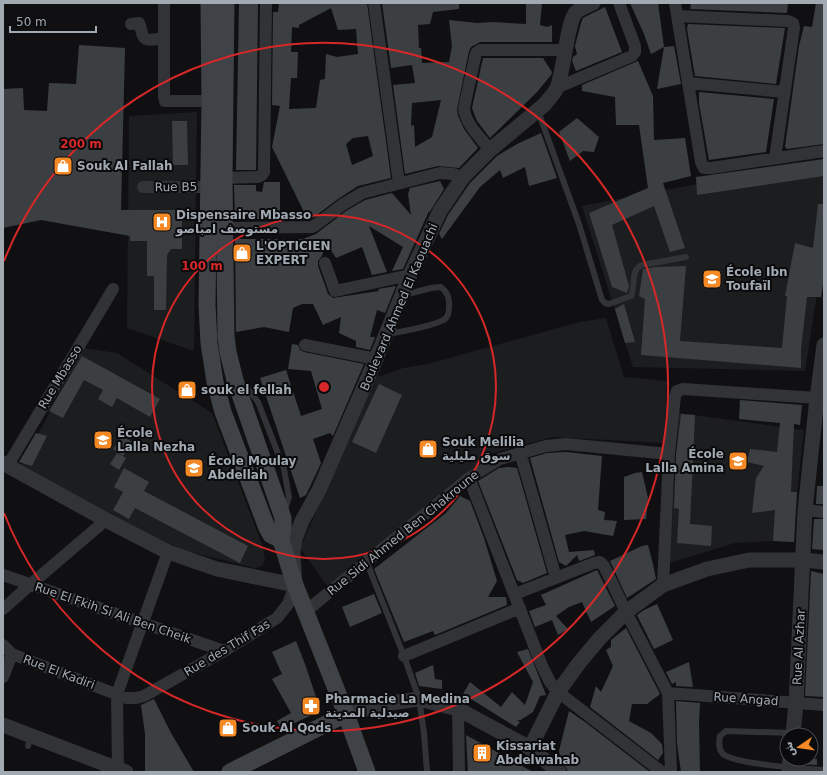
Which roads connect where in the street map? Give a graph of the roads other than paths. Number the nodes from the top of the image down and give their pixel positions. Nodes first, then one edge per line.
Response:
1 (164, 3) edge
2 (209, 3) edge
3 (226, 3) edge
4 (266, 3) edge
5 (374, 3) edge
6 (593, 3) edge
7 (619, 3) edge
8 (675, 3) edge
9 (677, 16) junction
10 (131, 24) dead end
11 (164, 38) junction
12 (566, 50) junction
13 (688, 83) junction
14 (556, 88) junction
15 (785, 92) junction
16 (210, 101) junction
17 (538, 110) junction
18 (490, 150) junction
19 (824, 151) edge
20 (775, 158) junction
21 (463, 177) junction
22 (224, 178) junction
23 (399, 183) junction
24 (143, 187) dead end
25 (209, 187) junction
26 (224, 228) junction
27 (686, 257) dead end
28 (325, 263) dead end
29 (410, 275) junction
30 (113, 289) dead end
31 (402, 295) junction
32 (386, 335) junction
33 (305, 345) dead end
34 (824, 345) edge
35 (376, 359) junction
36 (820, 393) edge
37 (520, 452) junction
38 (669, 454) junction
39 (5, 464) edge
40 (469, 478) junction
41 (805, 510) junction
42 (824, 512) edge
43 (106, 520) junction
44 (280, 540) junction
45 (168, 552) junction
46 (803, 560) junction
47 (824, 562) edge
48 (367, 563) junction
49 (3, 575) edge
50 (556, 578) junction
51 (30, 584) junction
52 (664, 585) junction
53 (295, 586) junction
54 (515, 594) junction
55 (520, 608) junction
56 (3, 609) edge
57 (305, 612) junction
58 (626, 612) junction
59 (143, 623) junction
60 (3, 645) edge
61 (224, 651) junction
62 (12, 654) junction
63 (404, 656) junction
64 (3, 678) edge
65 (558, 692) junction
66 (118, 694) junction
67 (668, 694) junction
68 (144, 696) joint
69 (418, 700) junction
70 (796, 703) junction
71 (824, 705) edge
72 (458, 708) junction
73 (346, 714) junction
74 (3, 725) edge
75 (794, 727) edge
76 (779, 733) edge
77 (530, 748) junction
78 (779, 765) edge
79 (798, 767) edge
80 (824, 770) edge
81 (121, 771) edge
82 (230, 772) edge
83 (368, 772) edge
84 (427, 772) edge
85 (459, 772) edge
86 (559, 772) edge
87 (662, 772) edge
88 (670, 772) edge

1 - 11 street
2 - 16 main road
3 - 22 main road
4 - 22 street
5 - 23 street
6 - 12 street, Boulevard Ahmed El Kaouachi
7 - 14 street
8 - 9 street
9 - 13 street
9 - 15 street
10 - 11 street
11 - 16 street
12 - 14 street, Boulevard Ahmed El Kaouachi
12 - 18 street
13 - 15 street
13 - 20 street
14 - 17 street, Boulevard Ahmed El Kaouachi
15 - 20 street
16 - 25 main road
17 - 18 street, Boulevard Ahmed El Kaouachi
17 - 27 lane
18 - 21 street, Boulevard Ahmed El Kaouachi
19 - 20 street
21 - 23 street
21 - 29 street, Boulevard Ahmed El Kaouachi
22 - 26 main road
23 - 26 street
24 - 25 street, Rue B5
25 - 44 main road
26 - 44 main road
28 - 29 street
29 - 31 street, Boulevard Ahmed El Kaouachi
30 - 39 street, Rue Mbasso
31 - 32 street, Boulevard Ahmed El Kaouachi
31 - 32 lane
32 - 35 street, Boulevard Ahmed El Kaouachi
33 - 35 street
34 - 36 street, Rue Al Azhar
35 - 53 street, Boulevard Ahmed El Kaouachi
36 - 38 street
36 - 41 street, Rue Al Azhar
37 - 38 street, Rue Sidi Ahmed Ben Chakroune
37 - 40 street, Rue Sidi Ahmed Ben Chakroune
37 - 50 street
38 - 52 street
39 - 43 street
40 - 48 street, Rue Sidi Ahmed Ben Chakroune
40 - 54 street
41 - 42 street
41 - 46 street, Rue Al Azhar
43 - 45 street
43 - 51 street
44 - 53 main road
45 - 53 street
45 - 59 street
46 - 47 street
46 - 52 street
46 - 70 street, Rue Al Azhar
48 - 57 street, Rue Sidi Ahmed Ben Chakroune
48 - 63 lane
49 - 51 street, Rue El Fkih Si Ali Ben Cheik
50 - 54 street
50 - 58 street
51 - 56 street
51 - 59 street, Rue El Fkih Si Ali Ben Cheik
52 - 58 street
53 - 57 main road
53 - 61 street, Rue des Thif Fas
54 - 55 street
55 - 63 street
55 - 65 street
57 - 73 main road
58 - 65 street
58 - 67 street
59 - 61 street, Rue El Fkih Si Ali Ben Cheik
59 - 66 street
60 - 62 street, Rue El Kadiri
61 - 68 street, Rue des Thif Fas
62 - 64 street
62 - 66 street, Rue El Kadiri
63 - 69 lane
65 - 77 street
65 - 87 street
66 - 68 street, Rue El Kadiri
66 - 81 street
67 - 70 street, Rue Angad
67 - 88 street
69 - 72 street
69 - 73 street
69 - 84 lane
70 - 71 street, Rue Angad
70 - 75 street, Rue Al Azhar
72 - 77 street
72 - 85 street
73 - 82 main road
73 - 83 main road
74 - 81 street
76 - 78 lane
77 - 86 street
79 - 80 lane

